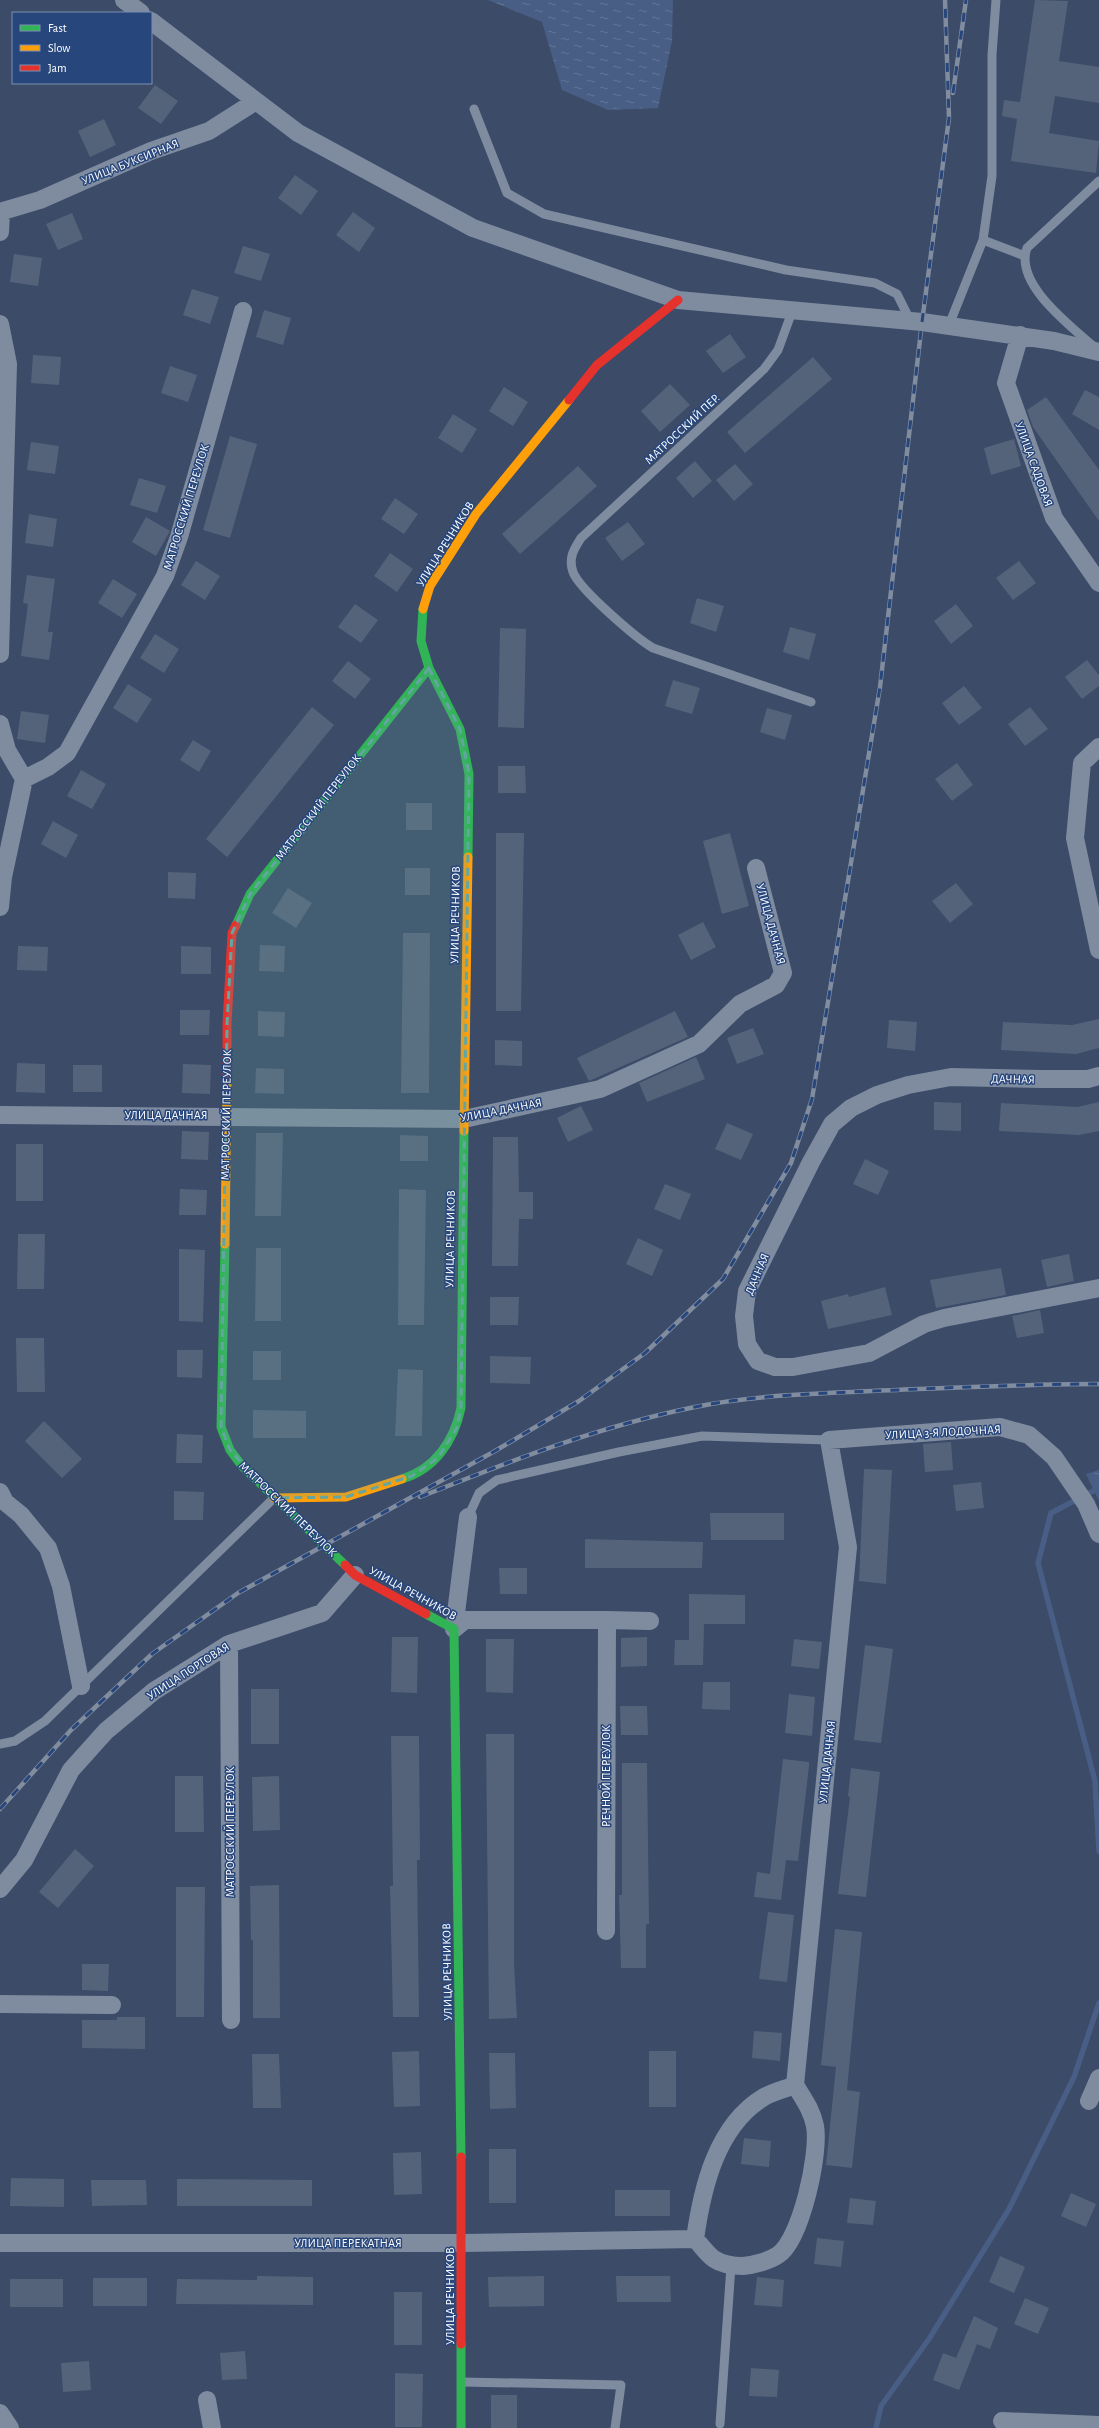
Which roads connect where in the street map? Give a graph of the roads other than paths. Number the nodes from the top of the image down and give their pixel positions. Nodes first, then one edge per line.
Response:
1 (124, 0) edge
2 (996, 0) edge
3 (140, 12) edge
4 (152, 22) edge
5 (256, 101) junction
6 (474, 109) dead end
7 (1099, 181) edge
8 (1, 212) edge
9 (0, 232) edge
10 (983, 240) junction
11 (1025, 256) junction
12 (678, 300) junction
13 (793, 309) junction
14 (243, 311) dead end
15 (910, 320) junction
16 (0, 324) edge
17 (949, 325) junction
18 (1020, 335) junction
19 (1098, 351) edge
20 (1099, 582) edge
21 (0, 654) edge
22 (429, 668) junction
23 (811, 702) dead end
24 (0, 724) edge
25 (1099, 747) edge
26 (24, 779) junction
27 (756, 868) dead end
28 (0, 907) edge
29 (1099, 950) edge
30 (1099, 1076) edge
31 (0, 1115) edge
32 (227, 1116) junction
33 (464, 1119) junction
34 (1099, 1288) edge
35 (829, 1440) junction
36 (0, 1492) edge
37 (274, 1498) junction
38 (468, 1517) joint
39 (1099, 1534) edge
40 (355, 1574) junction
41 (606, 1620) junction
42 (650, 1621) dead end
43 (454, 1629) junction
44 (229, 1644) junction
45 (81, 1686) junction
46 (0, 1744) edge
47 (0, 1889) edge
48 (606, 1932) dead end
49 (0, 2004) edge
50 (112, 2005) dead end
51 (231, 2020) dead end
52 (1099, 2078) edge
53 (795, 2085) junction
54 (1089, 2101) dead end
55 (695, 2239) junction
56 (0, 2243) edge
57 (462, 2243) junction
58 (730, 2266) junction
59 (461, 2382) junction
60 (207, 2400) dead end
61 (0, 2413) edge
62 (1002, 2421) dead end
63 (720, 2424) dead end
64 (1099, 2425) edge
65 (10, 2428) edge
66 (212, 2428) edge
67 (461, 2428) edge
68 (615, 2428) edge

1 - 3 street
2 - 10 lane
4 - 5 street
5 - 8 street, УЛИЦА БУКСИРНАЯ
5 - 12 street
6 - 15 lane
7 - 11 lane
8 - 9 street
10 - 11 lane
10 - 17 lane
11 - 19 lane
12 - 13 street
12 - 22 street, УЛИЦА РЕЧНИКОВ
13 - 15 street
13 - 23 lane, МАТРОССКИЙ ПЕР.
14 - 26 street, МАТРОССКИЙ ПЕРЕУЛОК
15 - 17 street
16 - 21 street
17 - 18 street
18 - 19 street
18 - 20 street, УЛИЦА САДОВАЯ
22 - 32 street, МАТРОССКИЙ ПЕРЕУЛОК
22 - 33 street, УЛИЦА РЕЧНИКОВ
24 - 26 street
25 - 29 street
26 - 28 street
27 - 33 street, УЛИЦА ДАЧНАЯ
30 - 34 street, ДАЧНАЯ
31 - 32 street, УЛИЦА ДАЧНАЯ
32 - 33 street, УЛИЦА ДАЧНАЯ
32 - 37 street, МАТРОССКИЙ ПЕРЕУЛОК
33 - 37 street, УЛИЦА РЕЧНИКОВ
35 - 38 lane
35 - 39 street, УЛИЦА 3-Я ЛОДОЧНАЯ
35 - 53 street, УЛИЦА ДАЧНАЯ
36 - 45 street
37 - 40 street, МАТРОССКИЙ ПЕРЕУЛОК
37 - 45 lane
38 - 43 street
40 - 43 street, УЛИЦА РЕЧНИКОВ
40 - 44 street, УЛИЦА ПОРТОВАЯ
41 - 42 street
41 - 43 street
41 - 48 street, РЕЧНОЙ ПЕРЕУЛОК
43 - 57 street, УЛИЦА РЕЧНИКОВ
44 - 47 street, УЛИЦА ПОРТОВАЯ
44 - 51 street, МАТРОССКИЙ ПЕРЕУЛОК
45 - 46 lane
49 - 50 street
52 - 54 street
53 - 55 street
53 - 58 street
55 - 57 street, УЛИЦА ПЕРЕКАТНАЯ
55 - 58 street
56 - 57 street, УЛИЦА ПЕРЕКАТНАЯ
57 - 59 street, УЛИЦА РЕЧНИКОВ
58 - 63 lane
59 - 67 street, УЛИЦА РЕЧНИКОВ
59 - 68 lane
60 - 66 street
61 - 65 street
62 - 64 street

